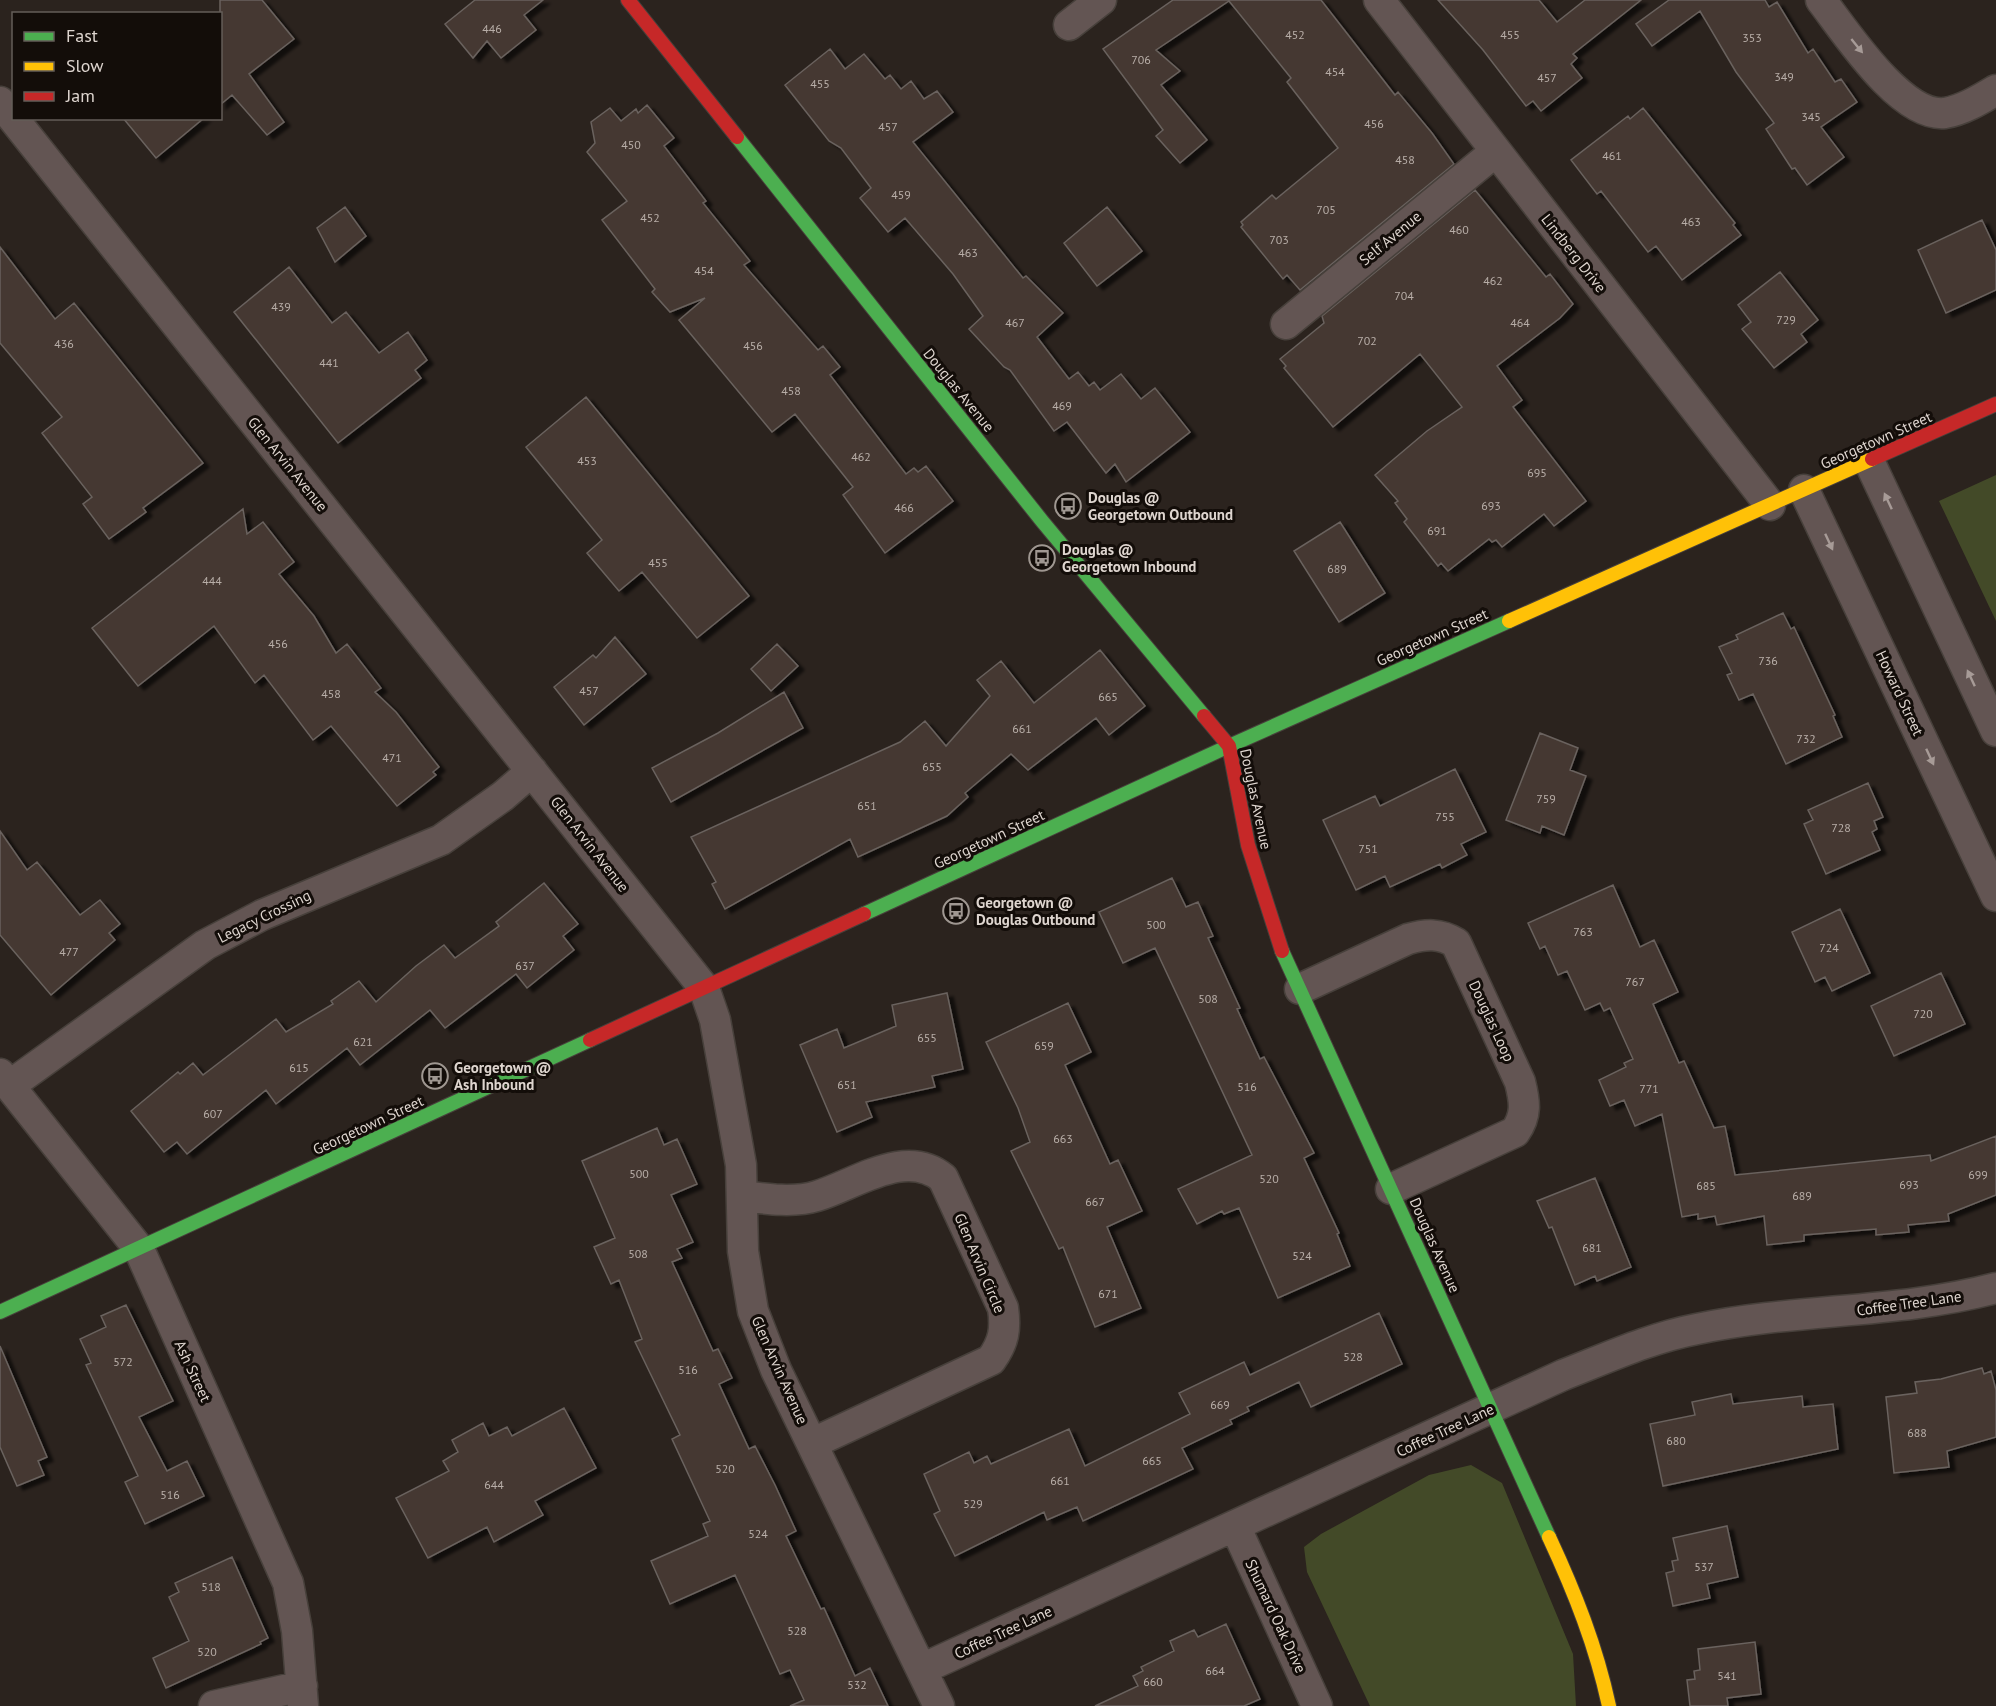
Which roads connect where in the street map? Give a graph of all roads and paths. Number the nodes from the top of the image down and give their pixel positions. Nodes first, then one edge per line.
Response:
1 (628, 0) edge
2 (1101, 0) edge
3 (1379, 0) edge
4 (1821, 0) edge
5 (1069, 25) dead end
6 (1996, 90) edge
7 (0, 102) edge
8 (12, 117) edge
9 (14, 120) edge
10 (1495, 152) junction
11 (1286, 324) dead end
12 (1996, 404) edge
13 (1869, 460) junction
14 (1804, 490) junction
15 (1770, 505) junction
16 (1996, 730) edge
17 (1229, 746) junction
18 (532, 771) junction
19 (1996, 896) edge
20 (704, 988) junction
21 (1300, 988) junction
22 (5, 1080) edge
23 (1391, 1189) junction
24 (743, 1196) junction
25 (139, 1249) junction
26 (1996, 1288) edge
27 (0, 1312) edge
28 (1491, 1409) junction
29 (813, 1443) junction
30 (1234, 1526) junction
31 (922, 1669) junction
32 (302, 1696) edge
33 (214, 1706) edge
34 (939, 1706) edge
35 (1317, 1706) edge
36 (1609, 1706) edge

1 - 17 main road, Douglas Avenue
2 - 5 street
3 - 10 street, Lindberg Drive
4 -> 6 street
7 - 8 street, Glen Arvin Avenue
9 - 18 street, Glen Arvin Avenue
10 - 11 street, Self Avenue
10 - 15 street, Lindberg Drive
12 - 13 main road, Georgetown Street
13 - 14 main road, Georgetown Street
16 -> 13 street
14 - 15 main road, Georgetown Street
14 -> 19 street, Howard Street
15 - 17 main road, Georgetown Street
17 - 20 main road, Georgetown Street
17 - 21 main road, Douglas Avenue
18 - 20 street, Glen Arvin Avenue
18 - 22 street, Legacy Crossing
20 - 24 street, Glen Arvin Avenue
20 - 25 main road, Georgetown Street
21 - 23 main road, Douglas Avenue
21 - 23 street, Douglas Loop
22 - 25 street, Ash Street
23 - 28 main road, Douglas Avenue
24 - 29 street, Glen Arvin Avenue
24 - 29 street, Glen Arvin Circle
25 - 27 main road, Georgetown Street
25 - 32 street, Ash Street
26 - 28 street, Coffee Tree Lane
28 - 30 street, Coffee Tree Lane
28 - 36 main road, Douglas Avenue
29 - 31 street, Glen Arvin Avenue
30 - 31 street, Coffee Tree Lane
30 - 35 street, Shumard Oak Drive
31 - 34 street, Glen Arvin Avenue
32 - 33 street

